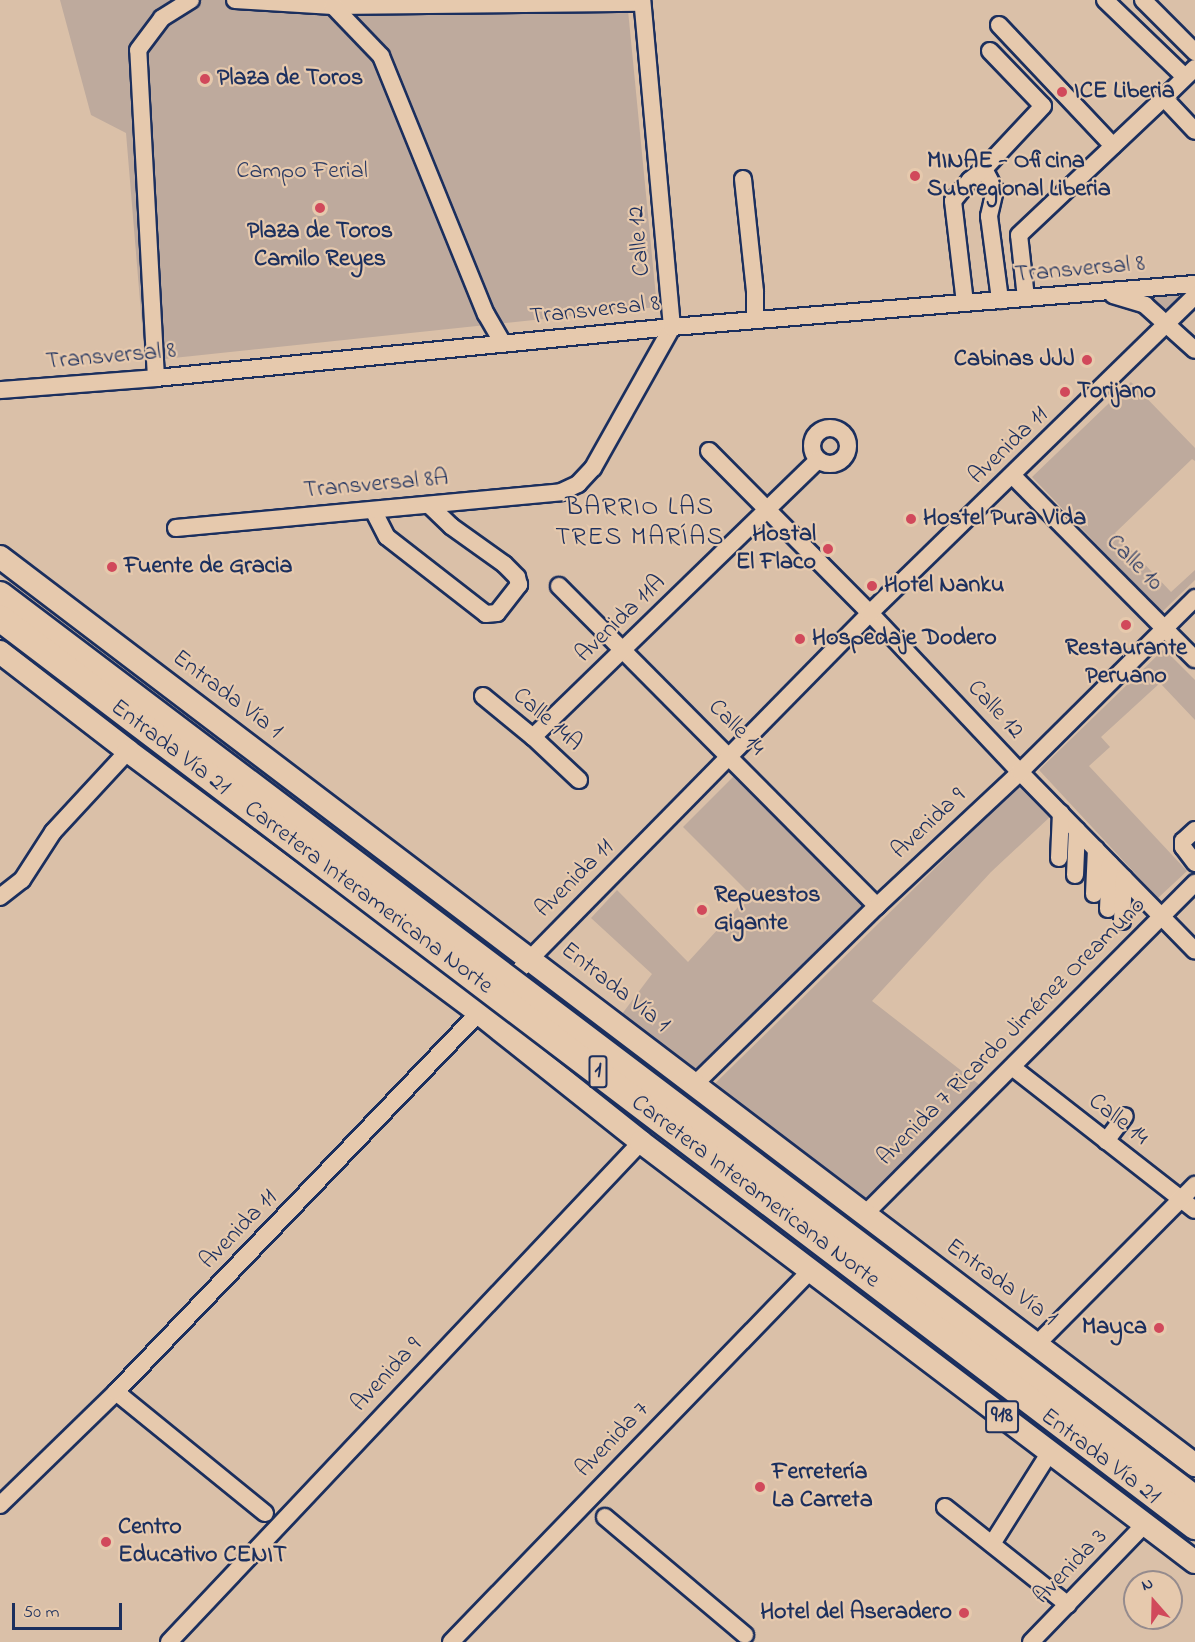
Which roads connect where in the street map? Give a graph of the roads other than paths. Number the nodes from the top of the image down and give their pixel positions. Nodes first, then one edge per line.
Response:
1 (191, 0) edge
2 (235, 0) edge
3 (1105, 0) edge
4 (1143, 0) edge
5 (642, 1) edge
6 (333, 6) junction
7 (999, 25) dead end
8 (990, 51) dead end
9 (1195, 52) edge
10 (1190, 73) edge
11 (1164, 98) junction
12 (1195, 131) edge
13 (1113, 146) junction
14 (984, 169) junction
15 (743, 179) dead end
16 (1195, 284) edge
17 (1102, 292) junction
18 (1195, 296) edge
19 (1026, 298) junction
20 (1000, 300) junction
21 (965, 303) junction
22 (755, 320) junction
23 (1169, 324) junction
24 (672, 327) junction
25 (503, 344) junction
26 (1195, 350) edge
27 (156, 378) junction
28 (0, 390) edge
29 (709, 451) dead end
30 (818, 460) dead end
31 (1013, 476) junction
32 (429, 505) junction
33 (769, 508) junction
34 (373, 510) junction
35 (176, 528) dead end
36 (0, 557) edge
37 (559, 586) dead end
38 (0, 595) edge
39 (1195, 598) edge
40 (870, 613) junction
41 (0, 618) edge
42 (1165, 628) junction
43 (623, 651) junction
44 (0, 652) edge
45 (1195, 659) edge
46 (483, 696) dead end
47 (533, 737) junction
48 (128, 751) junction
49 (730, 756) junction
50 (1020, 772) junction
51 (579, 780) dead end
52 (1195, 830) edge
53 (1091, 844) junction
54 (1195, 863) edge
55 (1195, 883) edge
56 (1089, 889) junction
57 (0, 897) edge
58 (877, 906) junction
59 (1161, 916) junction
60 (1195, 951) edge
61 (531, 958) junction
62 (479, 1013) junction
63 (1011, 1067) junction
64 (695, 1084) junction
65 (1125, 1116) dead end
66 (1106, 1141) junction
67 (641, 1142) junction
68 (1195, 1185) edge
69 (1181, 1199) junction
70 (1195, 1210) edge
71 (864, 1215) junction
72 (810, 1271) junction
73 (1038, 1343) junction
74 (116, 1392) junction
75 (1050, 1452) junction
76 (1195, 1465) edge
77 (1195, 1499) edge
78 (0, 1505) edge
79 (945, 1507) dead end
80 (265, 1513) dead end
81 (606, 1517) dead end
82 (1144, 1524) junction
83 (1195, 1526) edge
84 (992, 1544) junction
85 (1195, 1562) edge
86 (1068, 1605) junction
87 (745, 1635) dead end
88 (169, 1642) edge
89 (451, 1642) edge
90 (1030, 1642) edge

1 - 27 street
2 - 6 street
3 - 10 street
4 - 9 street
5 - 6 street
5 - 24 street, Calle 12
6 - 25 street
7 - 13 street
8 - 14 street
10 - 11 street
11 - 12 street
11 - 13 street
13 - 19 street
14 - 20 street
14 - 21 street
15 - 22 street
16 - 17 street, Transversal 8
17 - 19 street, Transversal 8
17 - 23 street
18 - 23 street, Avenida 11
19 - 20 street, Transversal 8
20 - 21 street, Transversal 8
21 - 22 street, Transversal 8
22 - 24 street, Transversal 8
23 - 26 street
23 - 31 street, Avenida 11
24 - 25 street, Transversal 8
24 - 32 street, Transversal 8A
25 - 27 street, Transversal 8
27 - 28 street, Transversal 8
29 - 33 street, Calle 12
30 - 33 street, Avenida 11A
31 - 40 street, Avenida 11
31 - 42 street, Calle 10
32 - 34 street, Transversal 8A
32 - 34 street
33 - 40 street, Calle 12
33 - 43 street, Avenida 11A
34 - 35 street, Transversal 8A
36 - 61 main road, Entrada Vía 1
37 - 43 street, Calle 14
38 - 77 highway, Carretera Interamericana Norte / 1, bridge
39 - 42 street, Avenida 9
40 - 49 street, Avenida 11
40 - 50 street, Calle 12
41 - 83 highway, Carretera Interamericana Norte / 1, bridge
42 - 45 street, Calle 10
42 - 50 street, Avenida 9
43 - 47 street, Avenida 11A
43 - 49 street, Calle 14
44 - 48 main road, Entrada Vía 21
46 - 47 street, Calle 14A
47 - 51 street, Calle 14A
48 - 57 street
48 - 62 main road, Entrada Vía 21
49 - 58 street, Calle 14
49 - 61 street, Avenida 11
50 - 53 street, Calle 12
50 - 58 street, Avenida 9
52 - 54 street
53 - 56 street
53 - 56 street
53 - 56 street
53 - 56 street
53 - 59 street, Calle 12
55 - 59 street, Avenida 7 Ricardo Jiménez Oreamuno
58 - 64 street, Avenida 9
59 - 60 street, Calle 12
59 - 63 street, Avenida 7 Ricardo Jiménez Oreamuno
61 - 62 street, Avenida 11
61 - 64 main road, Entrada Vía 1
62 - 67 main road, Entrada Vía 21
62 - 74 street, Avenida 11
63 - 66 street, Calle 14
63 - 71 street, Avenida 7 Ricardo Jiménez Oreamuno
64 - 71 main road, Entrada Vía 1
65 - 66 street
66 - 69 street, Calle 14
67 - 72 main road, Entrada Vía 21
67 - 88 street, Avenida 9
68 - 69 street
69 - 70 street, Calle 14
69 - 73 street
71 - 73 main road, Entrada Vía 1
72 - 75 main road, Entrada Vía 21 / 918
72 - 89 street, Avenida 7
73 - 76 main road, Entrada Vía 1
74 - 78 street, Avenida 11
74 - 80 street
75 - 82 main road, Entrada Vía 21 / 918
75 - 84 street
79 - 84 street
81 - 87 street
82 - 85 main road, Entrada Vía 21 / 918
82 - 86 street, Avenida 3
84 - 86 street
86 - 90 street, Avenida 3

